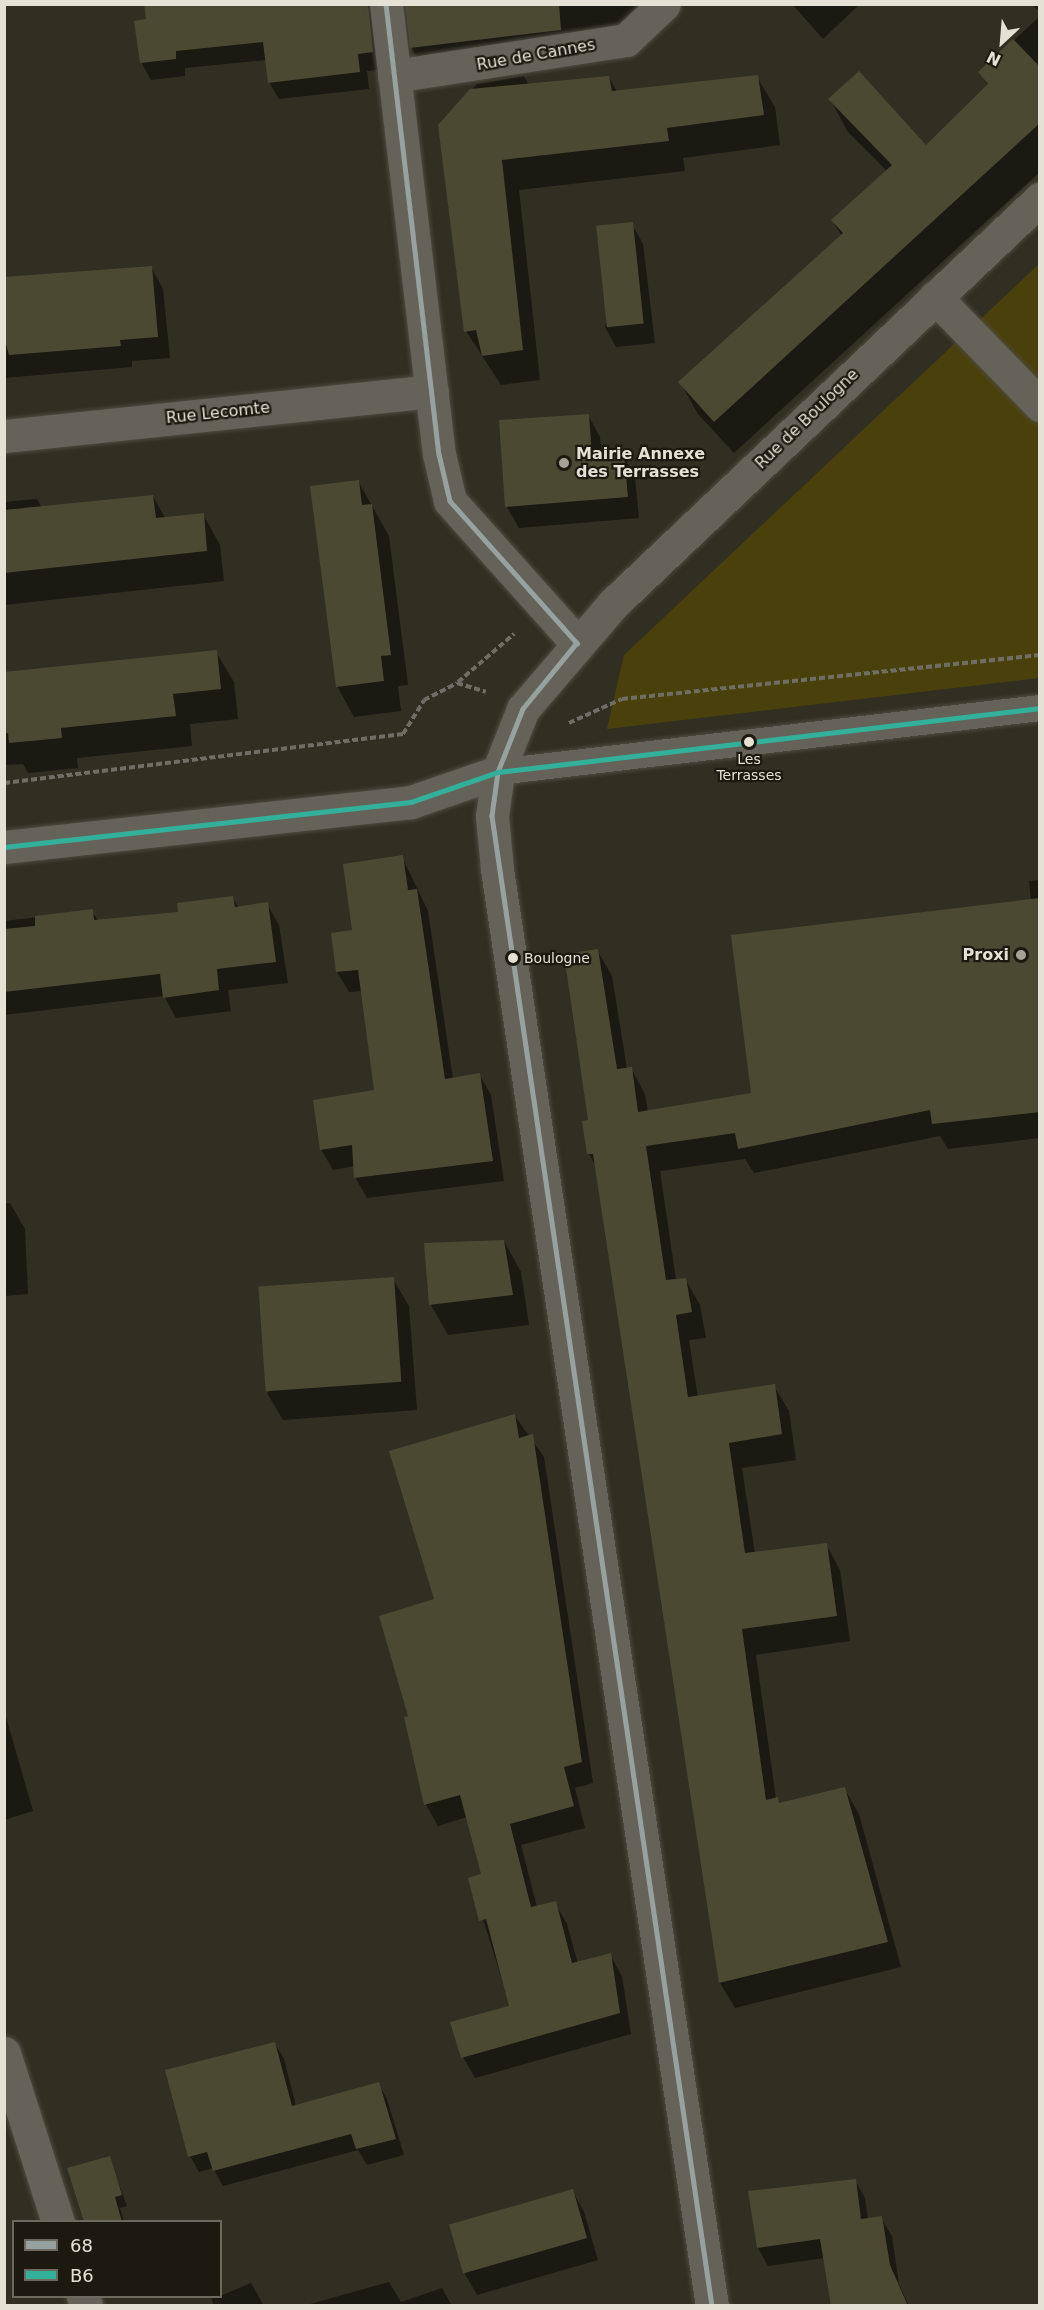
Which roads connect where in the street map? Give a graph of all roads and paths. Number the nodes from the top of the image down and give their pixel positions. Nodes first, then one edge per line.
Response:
1 (386, 4) edge
2 (664, 4) edge
3 (394, 76) junction
4 (1040, 199) edge
5 (936, 297) junction
6 (432, 391) junction
7 (1040, 405) edge
8 (4, 436) edge
9 (543, 605) junction
10 (577, 643) junction
11 (1040, 655) edge
12 (457, 682) junction
13 (494, 694) dead end
14 (1040, 708) edge
15 (563, 725) dead end
16 (498, 772) junction
17 (4, 783) edge
18 (4, 847) edge
19 (4, 2053) edge
20 (12, 2109) edge
21 (57, 2220) edge
22 (712, 2306) edge

1 - 3 street
2 - 3 street, Rue de Cannes
3 - 6 street
4 - 5 street, Rue de Boulogne
5 - 7 street
5 - 10 street, Rue de Boulogne
6 - 8 street, Rue Lecomte
6 - 9 street
9 - 10 street
9 - 12 path
10 - 16 street, Rue de Boulogne
11 - 15 path
12 - 13 path
12 - 17 path
14 - 16 lane
16 - 18 street
16 - 22 street, Rue de Boulogne
19 - 20 street
20 - 21 street

